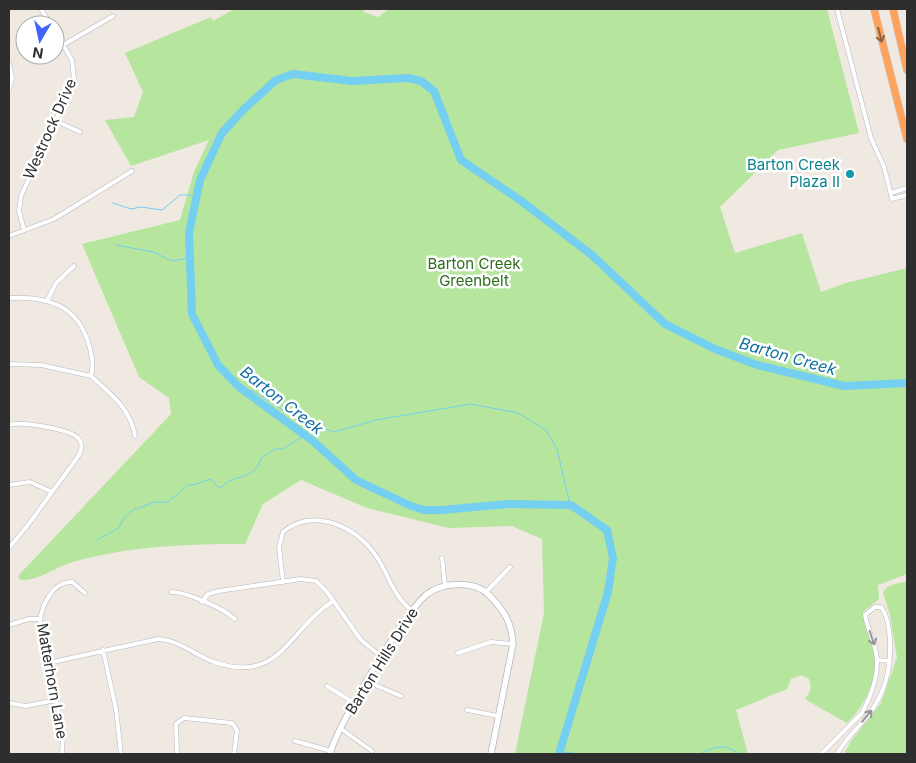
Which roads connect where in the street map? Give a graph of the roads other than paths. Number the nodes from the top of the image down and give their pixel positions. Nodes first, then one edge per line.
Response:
1 (837, 9) edge
2 (874, 9) edge
3 (893, 9) edge
4 (113, 16) dead end
5 (65, 44) edge
6 (65, 49) edge
7 (9, 63) edge
8 (907, 70) edge
9 (9, 90) edge
10 (56, 121) junction
11 (80, 132) dead end
12 (907, 139) edge
13 (132, 171) dead end
14 (907, 188) edge
15 (890, 193) junction
16 (907, 195) edge
17 (24, 230) junction
18 (9, 236) edge
19 (74, 266) dead end
20 (9, 298) edge
21 (47, 301) junction
22 (9, 364) edge
23 (91, 376) junction
24 (9, 425) edge
25 (135, 436) dead end
26 (9, 485) edge
27 (52, 492) junction
28 (9, 548) edge
29 (442, 558) dead end
30 (510, 567) dead end
31 (283, 582) junction
32 (445, 586) junction
33 (171, 592) dead end
34 (486, 592) junction
35 (85, 593) dead end
36 (332, 600) junction
37 (202, 602) junction
38 (412, 612) junction
39 (40, 619) junction
40 (236, 619) dead end
41 (9, 625) edge
42 (513, 644) junction
43 (103, 650) junction
44 (458, 653) dead end
45 (382, 657) junction
46 (877, 660) junction
47 (890, 661) junction
48 (48, 663) junction
49 (368, 682) junction
50 (327, 686) dead end
51 (401, 696) dead end
52 (56, 700) junction
53 (9, 703) edge
54 (354, 703) junction
55 (467, 710) dead end
56 (498, 716) junction
57 (340, 728) junction
58 (842, 732) junction
59 (847, 737) junction
60 (295, 741) dead end
61 (372, 751) dead end
62 (330, 753) edge
63 (62, 754) edge
64 (121, 754) edge
65 (176, 754) edge
66 (234, 754) edge
67 (491, 754) edge
68 (821, 754) edge
69 (837, 754) edge

1 - 15 street
2 -> 12 highway
3 - 8 highway
4 - 5 street
6 - 10 street, Westrock Drive
7 - 9 street
10 - 11 street
10 - 17 street, Westrock Drive
13 - 17 street
14 - 15 street
15 - 16 street
17 - 18 street
19 - 21 street
20 - 21 street
21 - 23 street
22 - 23 street
23 - 25 street
24 - 27 street
26 - 27 street
27 - 28 street
29 - 32 street
30 - 34 street
31 - 36 street
31 - 37 street
31 - 38 street
32 - 34 street, Barton Hills Drive
32 - 38 street, Barton Hills Drive
33 - 37 street
34 - 42 street
35 - 39 street, Matterhorn Lane
36 - 43 street
36 - 45 street
37 - 40 street
38 - 45 street, Barton Hills Drive
39 - 41 street
39 - 48 street, Matterhorn Lane
42 - 44 street
42 - 56 street
43 - 48 street
43 - 64 street
45 - 49 street, Barton Hills Drive
46 - 47 street
47 -> 46 street
46 - 58 street
59 -> 47 street
48 - 52 street, Matterhorn Lane
49 - 51 street
49 - 54 street, Barton Hills Drive
50 - 54 street
52 - 53 street
52 - 63 street, Matterhorn Lane
54 - 57 street, Barton Hills Drive
55 - 56 street
56 - 67 street
57 - 61 street
57 - 62 street, Barton Hills Drive
58 - 59 street
58 - 68 street
59 - 69 street
60 - 62 street
65 - 66 street

